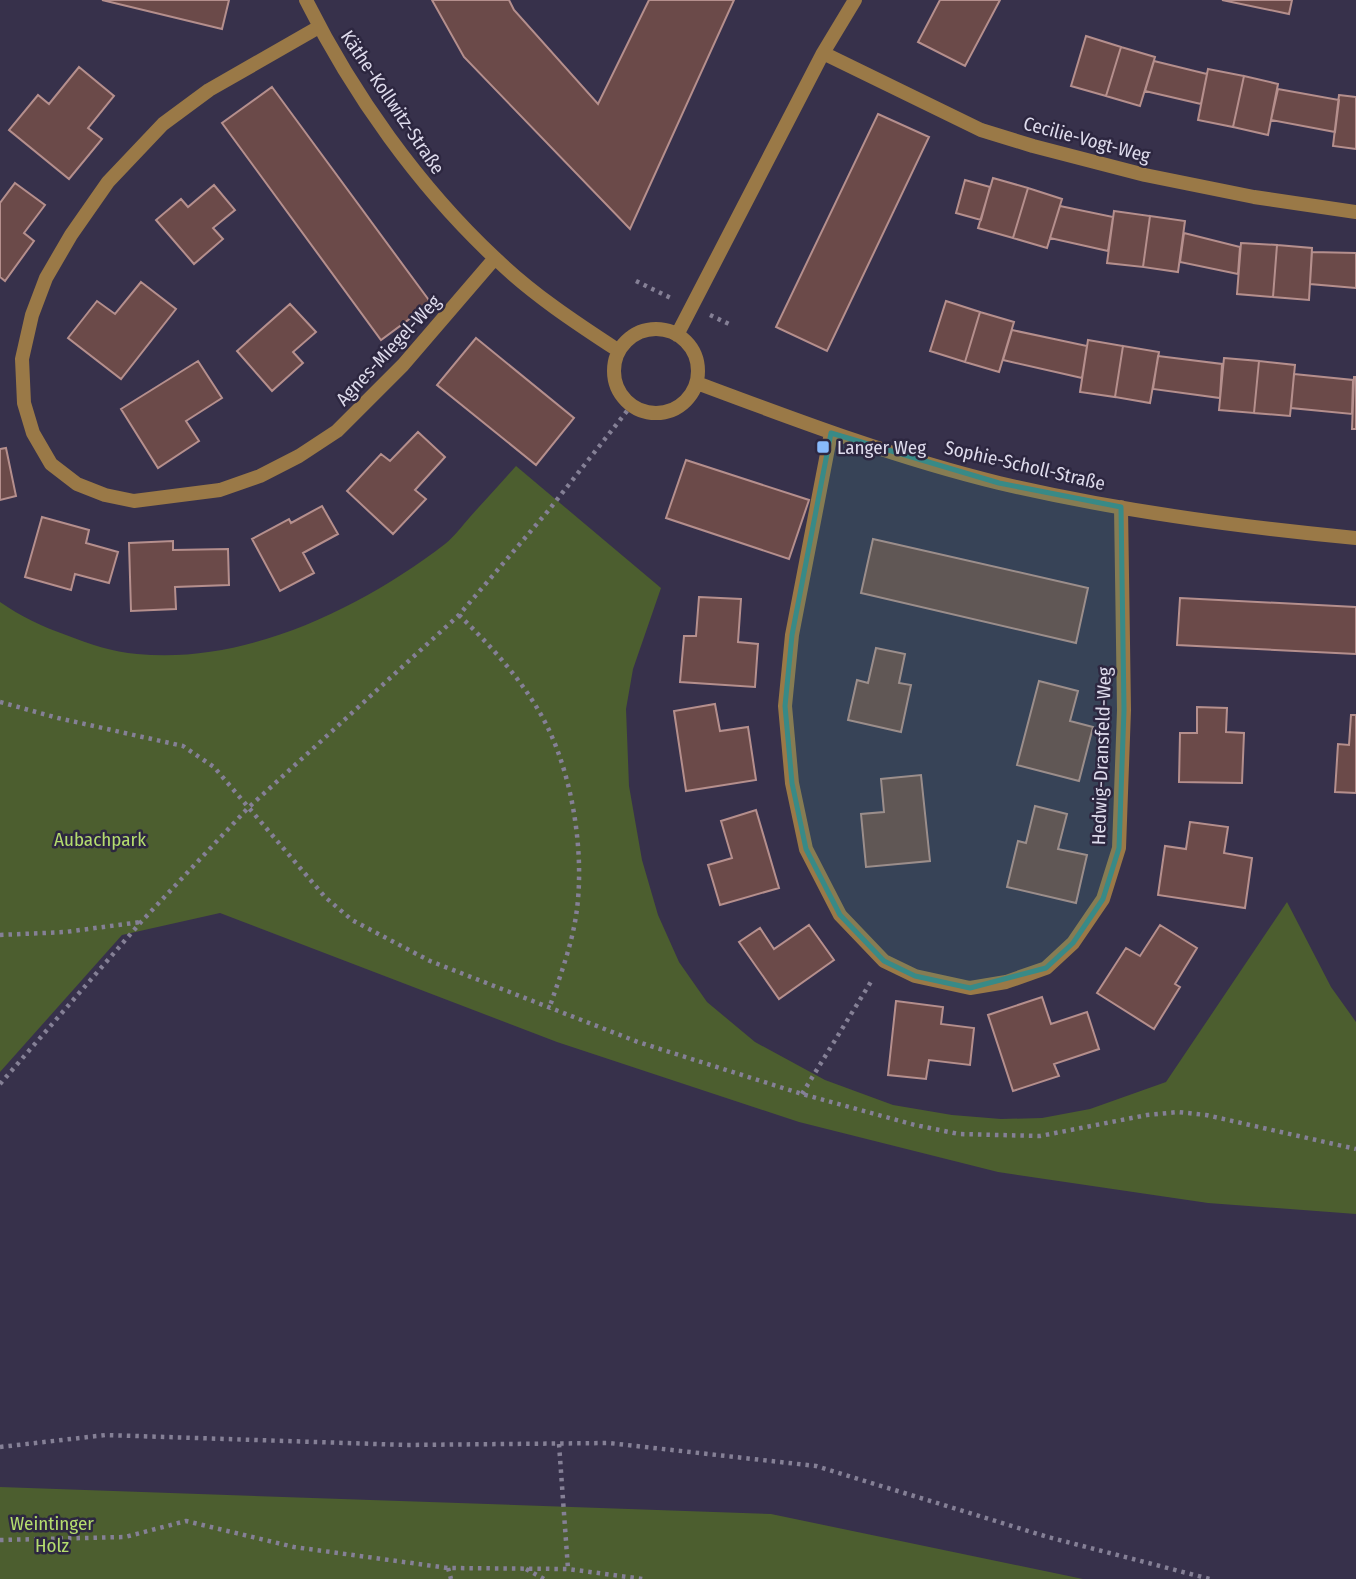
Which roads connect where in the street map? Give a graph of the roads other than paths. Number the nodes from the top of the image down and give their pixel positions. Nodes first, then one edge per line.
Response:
1 (306, 0) edge
2 (855, 0) edge
3 (319, 27) junction
4 (824, 53) junction
5 (1356, 212) edge
6 (495, 258) junction
7 (677, 335) junction
8 (619, 351) junction
9 (697, 383) junction
10 (831, 433) junction
11 (1121, 507) junction
12 (1356, 538) edge

1 - 3 street, Käthe-Kollwitz-Straße
2 - 4 street
3 - 6 street, Käthe-Kollwitz-Straße
3 - 6 street, Agnes-Miegel-Weg
4 - 5 street, Cecilie-Vogt-Weg
4 - 7 street
6 - 8 street, Käthe-Kollwitz-Straße
7 - 8 street
7 - 9 street
8 - 9 street
9 - 10 street, Sophie-Scholl-Straße
10 - 11 street, Sophie-Scholl-Straße
10 - 11 street, Hedwig-Dransfeld-Weg
11 - 12 street, Sophie-Scholl-Straße

